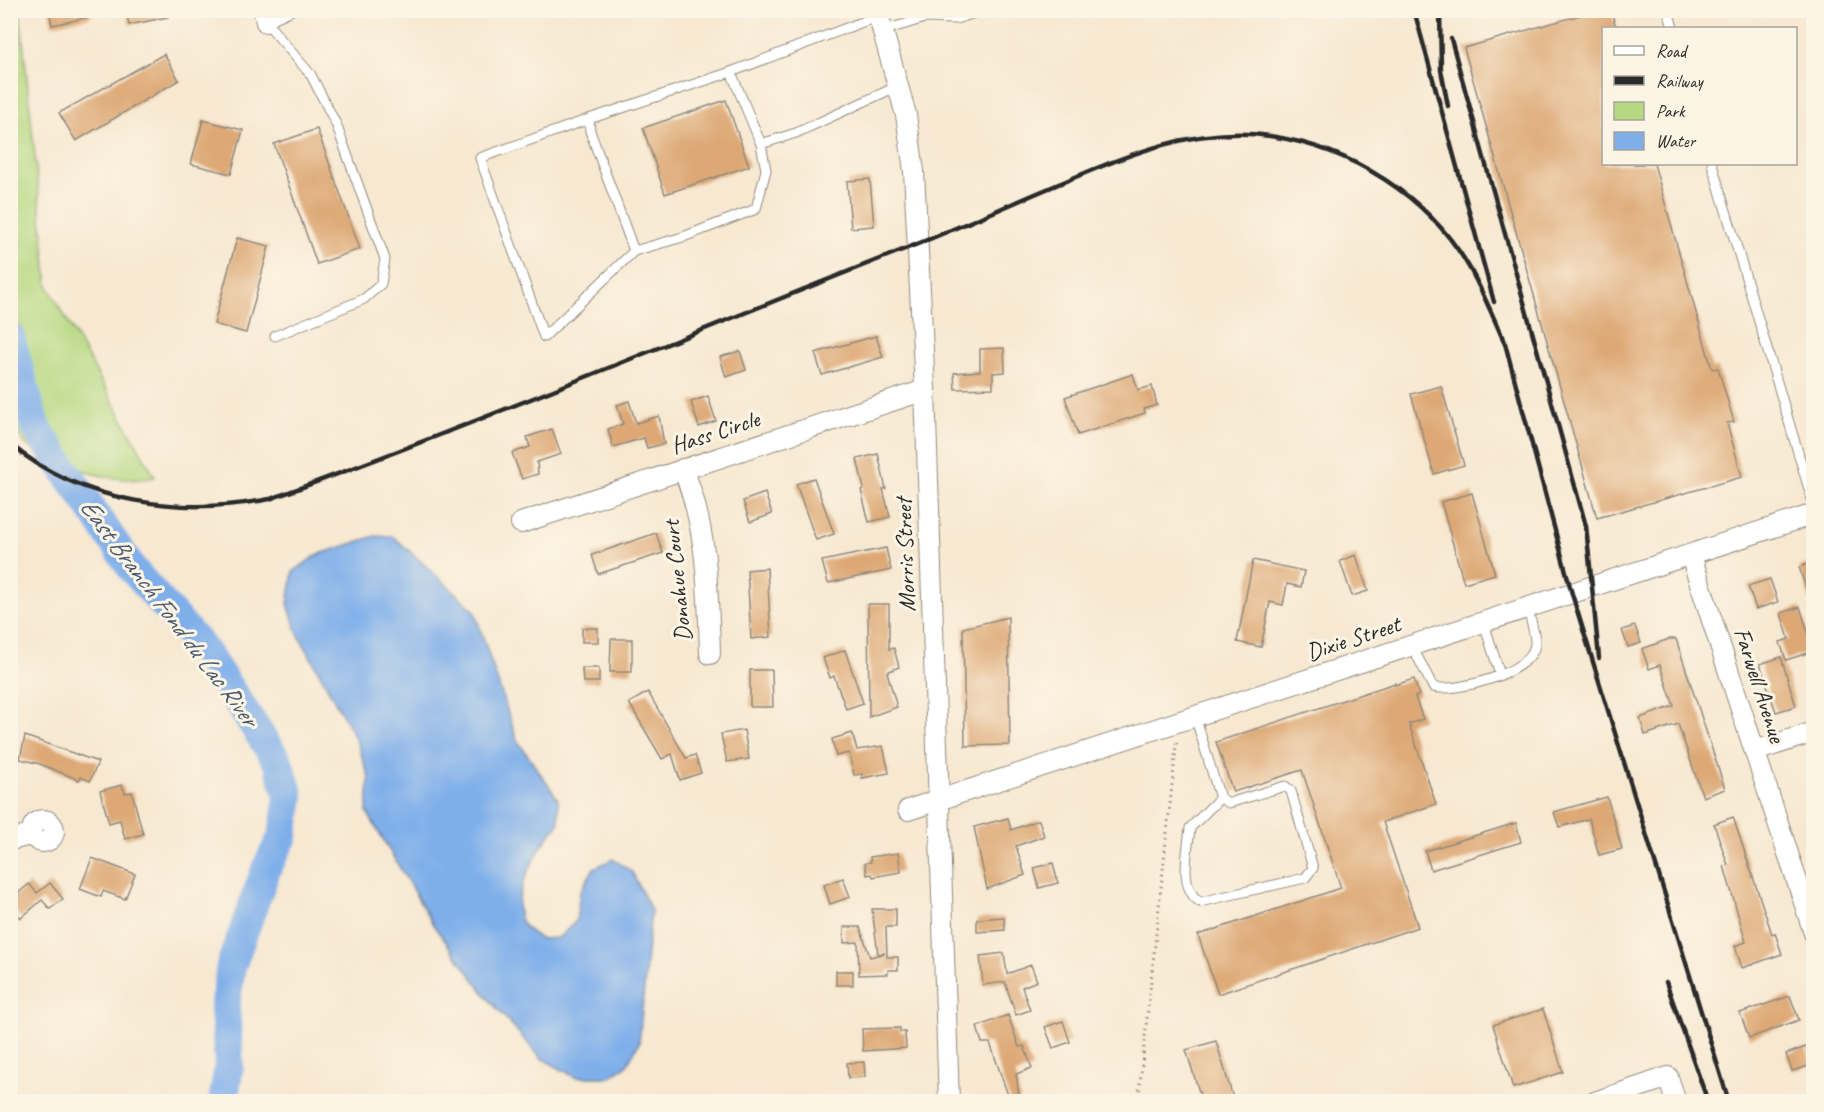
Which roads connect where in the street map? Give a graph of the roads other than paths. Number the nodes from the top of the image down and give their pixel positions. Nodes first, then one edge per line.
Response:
1 (292, 10) edge
2 (984, 10) edge
3 (1668, 10) edge
4 (927, 14) edge
5 (265, 16) edge
6 (879, 19) edge
7 (1673, 27) edge
8 (731, 72) junction
9 (898, 86) junction
10 (589, 119) junction
11 (761, 144) junction
12 (1712, 165) edge
13 (634, 251) junction
14 (275, 336) dead end
15 (925, 390) junction
16 (683, 470) junction
17 (1814, 506) edge
18 (1814, 514) edge
19 (521, 523) dead end
20 (1691, 556) junction
21 (1528, 609) junction
22 (1484, 623) junction
23 (1412, 646) junction
24 (710, 654) dead end
25 (1500, 675) junction
26 (1187, 719) junction
27 (1814, 732) edge
28 (1755, 751) junction
29 (1220, 798) junction
30 (938, 799) junction
31 (908, 810) dead end
32 (31, 835) dead end
33 (10, 840) edge
34 (1813, 932) edge
35 (949, 1101) edge
36 (1595, 1101) edge
37 (1676, 1101) edge

1 - 5 lane
2 - 4 lane
3 - 7 lane
4 - 6 lane
5 - 14 lane
6 - 8 lane
6 - 9 street, Morris Street
8 - 10 lane
8 - 11 lane
9 - 11 lane
9 - 15 street, Morris Street
10 - 13 lane
10 - 13 lane
11 - 13 lane
12 - 17 lane
15 - 16 street, Hass Circle
15 - 30 street, Morris Street
16 - 19 street, Hass Circle
16 - 24 street, Donahue Court
18 - 20 street, Dixie Street
20 - 21 street, Dixie Street
20 - 28 street, Farwell Avenue
21 - 22 street, Dixie Street
21 - 25 lane
22 - 23 street, Dixie Street
22 - 25 lane
23 - 25 lane
23 - 26 street, Dixie Street
26 - 29 lane
26 - 30 street, Dixie Street
27 - 28 street
28 - 34 street, Farwell Avenue
29 - 29 lane
30 - 31 street, Dixie Street
30 - 35 street, Morris Street
32 - 33 street
36 - 37 street

